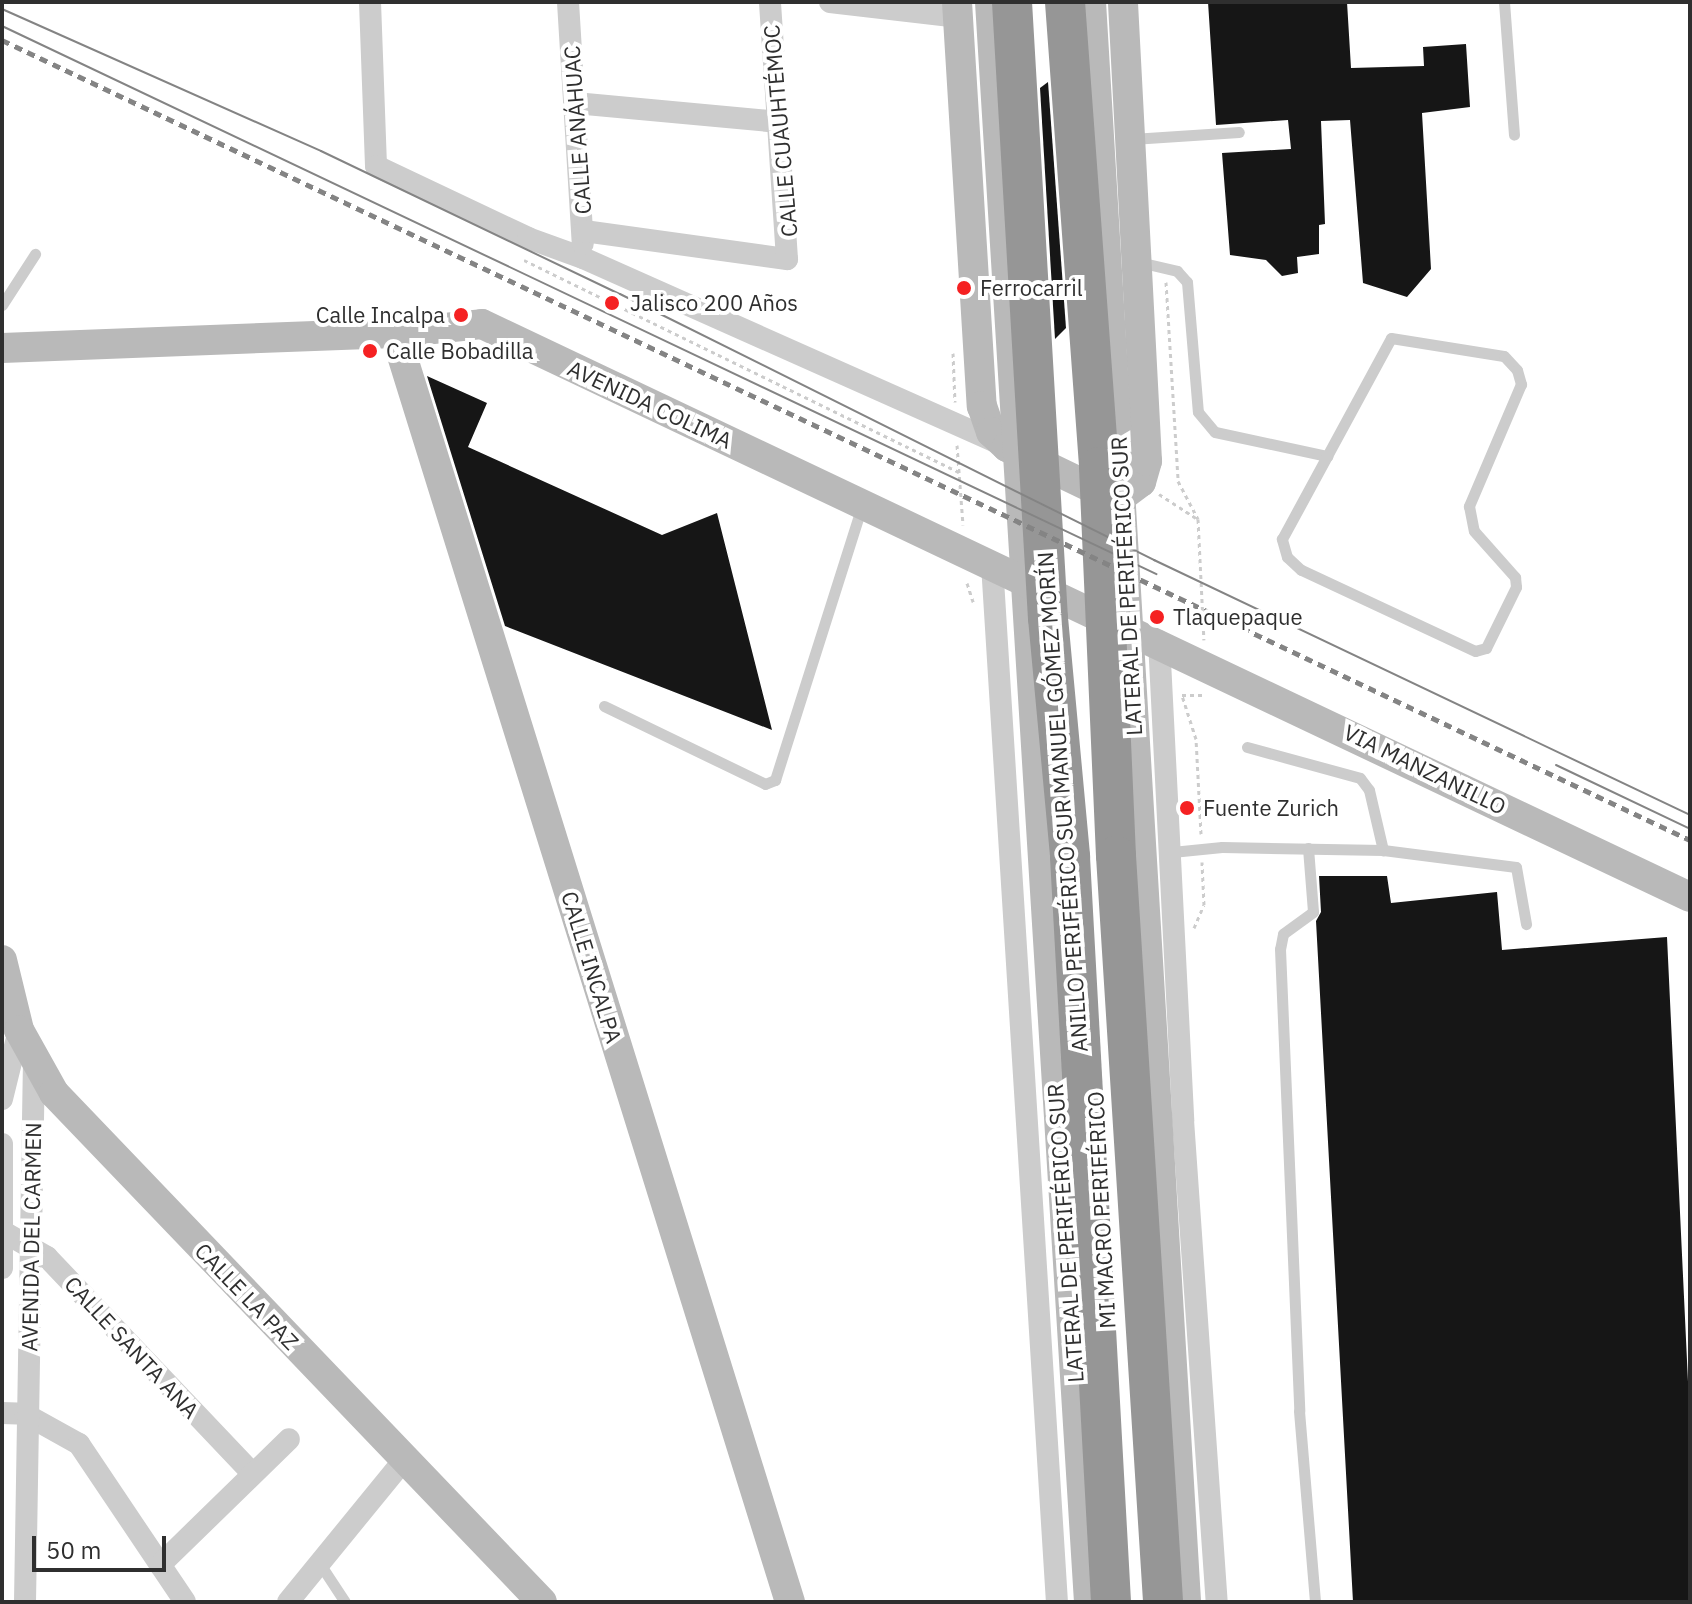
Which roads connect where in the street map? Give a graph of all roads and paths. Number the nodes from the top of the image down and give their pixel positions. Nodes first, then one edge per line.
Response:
1 (370, 2) edge
2 (568, 2) edge
3 (770, 2) edge
4 (830, 2) edge
5 (990, 2) edge
6 (1012, 2) edge
7 (1053, 2) edge
8 (1065, 2) edge
9 (1091, 2) edge
10 (1123, 2) edge
11 (1504, 2) edge
12 (957, 10) edge
13 (1029, 48) dead end
14 (575, 103) junction
15 (779, 122) junction
16 (1239, 132) dead end
17 (1514, 135) dead end
18 (1131, 139) junction
19 (584, 231) junction
20 (35, 254) dead end
21 (583, 258) junction
22 (523, 259) dead end
23 (1139, 262) junction
24 (2, 305) edge
25 (395, 333) junction
26 (2, 348) edge
27 (1082, 431) dead end
28 (1029, 446) junction
29 (1327, 456) junction
30 (1100, 460) junction
31 (959, 472) dead end
32 (862, 505) junction
33 (1198, 519) dead end
34 (992, 564) junction
35 (1045, 624) junction
36 (1159, 641) junction
37 (1204, 651) dead end
38 (1112, 653) junction
39 (1206, 680) dead end
40 (604, 706) dead end
41 (1247, 747) dead end
42 (1079, 794) dead end
43 (1098, 794) dead end
44 (1308, 848) junction
45 (1202, 849) junction
46 (1383, 850) junction
47 (1172, 852) junction
48 (1690, 897) edge
49 (1526, 924) dead end
50 (1191, 935) dead end
51 (2, 960) edge
52 (5, 1002) edge
53 (19, 1030) junction
54 (34, 1059) junction
55 (2, 1099) edge
56 (2, 1144) edge
57 (2, 1231) edge
58 (30, 1243) junction
59 (2, 1268) edge
60 (2, 1413) edge
61 (25, 1414) junction
62 (289, 1439) dead end
63 (404, 1460) junction
64 (253, 1474) junction
65 (320, 1564) junction
66 (160, 1565) junction
67 (25, 1602) edge
68 (185, 1602) edge
69 (288, 1602) edge
70 (345, 1602) edge
71 (542, 1602) edge
72 (790, 1602) edge
73 (1057, 1602) edge
74 (1089, 1602) edge
75 (1111, 1602) edge
76 (1163, 1602) edge
77 (1186, 1602) edge
78 (1217, 1602) edge
79 (1315, 1602) edge

1 - 21 street
2 - 14 street, CALLE ANÁHUAC
3 - 15 street, CALLE CUAUHTÉMOC
4 - 12 street
5 - 28 street
6 - 28 highway, ANILLO PERIFÉRICO SUR MANUEL GÓMEZ MORÍN
7 - 27 lane
8 - 30 highway
9 - 30 street, LATERAL DE PERIFÉRICO SUR
10 - 18 street
11 - 17 lane
12 - 28 street
13 - 28 lane
14 - 15 street
14 - 19 street, CALLE ANÁHUAC
15 - 19 street, CALLE CUAUHTÉMOC
16 - 18 lane
18 - 23 street
19 - 21 street, CALLE ANÁHUAC
20 - 24 lane
21 - 28 street
22 - 31 path
23 - 28 street
23 - 29 lane
25 - 26 street, AVENIDA COLIMA
25 - 32 street, AVENIDA COLIMA
25 - 72 street, CALLE INCALPA
28 - 35 highway, ANILLO PERIFÉRICO SUR MANUEL GÓMEZ MORÍN
29 - 29 lane
30 - 38 highway
32 - 34 street, AVENIDA COLIMA
32 - 40 lane
33 - 37 path
34 - 36 street, VIA MANZANILLO
34 - 73 street
35 - 42 lane
35 - 74 street, LATERAL DE PERIFÉRICO SUR
35 - 75 highway, ANILLO PERIFÉRICO SUR MANUEL GÓMEZ MORÍN
36 - 47 street
36 - 48 street, VIA MANZANILLO
38 - 43 lane
38 - 76 highway
38 - 77 street, LATERAL DE PERIFÉRICO SUR
39 - 45 path
41 - 46 lane
44 - 45 lane
44 - 46 lane
44 - 79 lane
45 - 47 lane
45 - 50 path
46 - 49 lane
47 - 78 street
51 - 52 street, CALLE LA PAZ
52 - 53 street, CALLE LA PAZ
53 - 54 street, CALLE LA PAZ
53 - 55 street, AVENIDA DEL CARMEN
54 - 58 street, AVENIDA DEL CARMEN
54 - 63 street, CALLE LA PAZ
56 - 57 street, AVENIDA DEL CARMEN
57 - 58 street, CALLE SANTA ANA
57 - 59 street, AVENIDA DEL CARMEN
58 - 61 street, AVENIDA DEL CARMEN
58 - 64 street, CALLE SANTA ANA
60 - 61 street
61 - 66 street
61 - 67 street, AVENIDA DEL CARMEN
62 - 64 street
63 - 65 street
63 - 71 street, CALLE LA PAZ
64 - 66 street
65 - 69 street
65 - 70 lane
66 - 68 street

